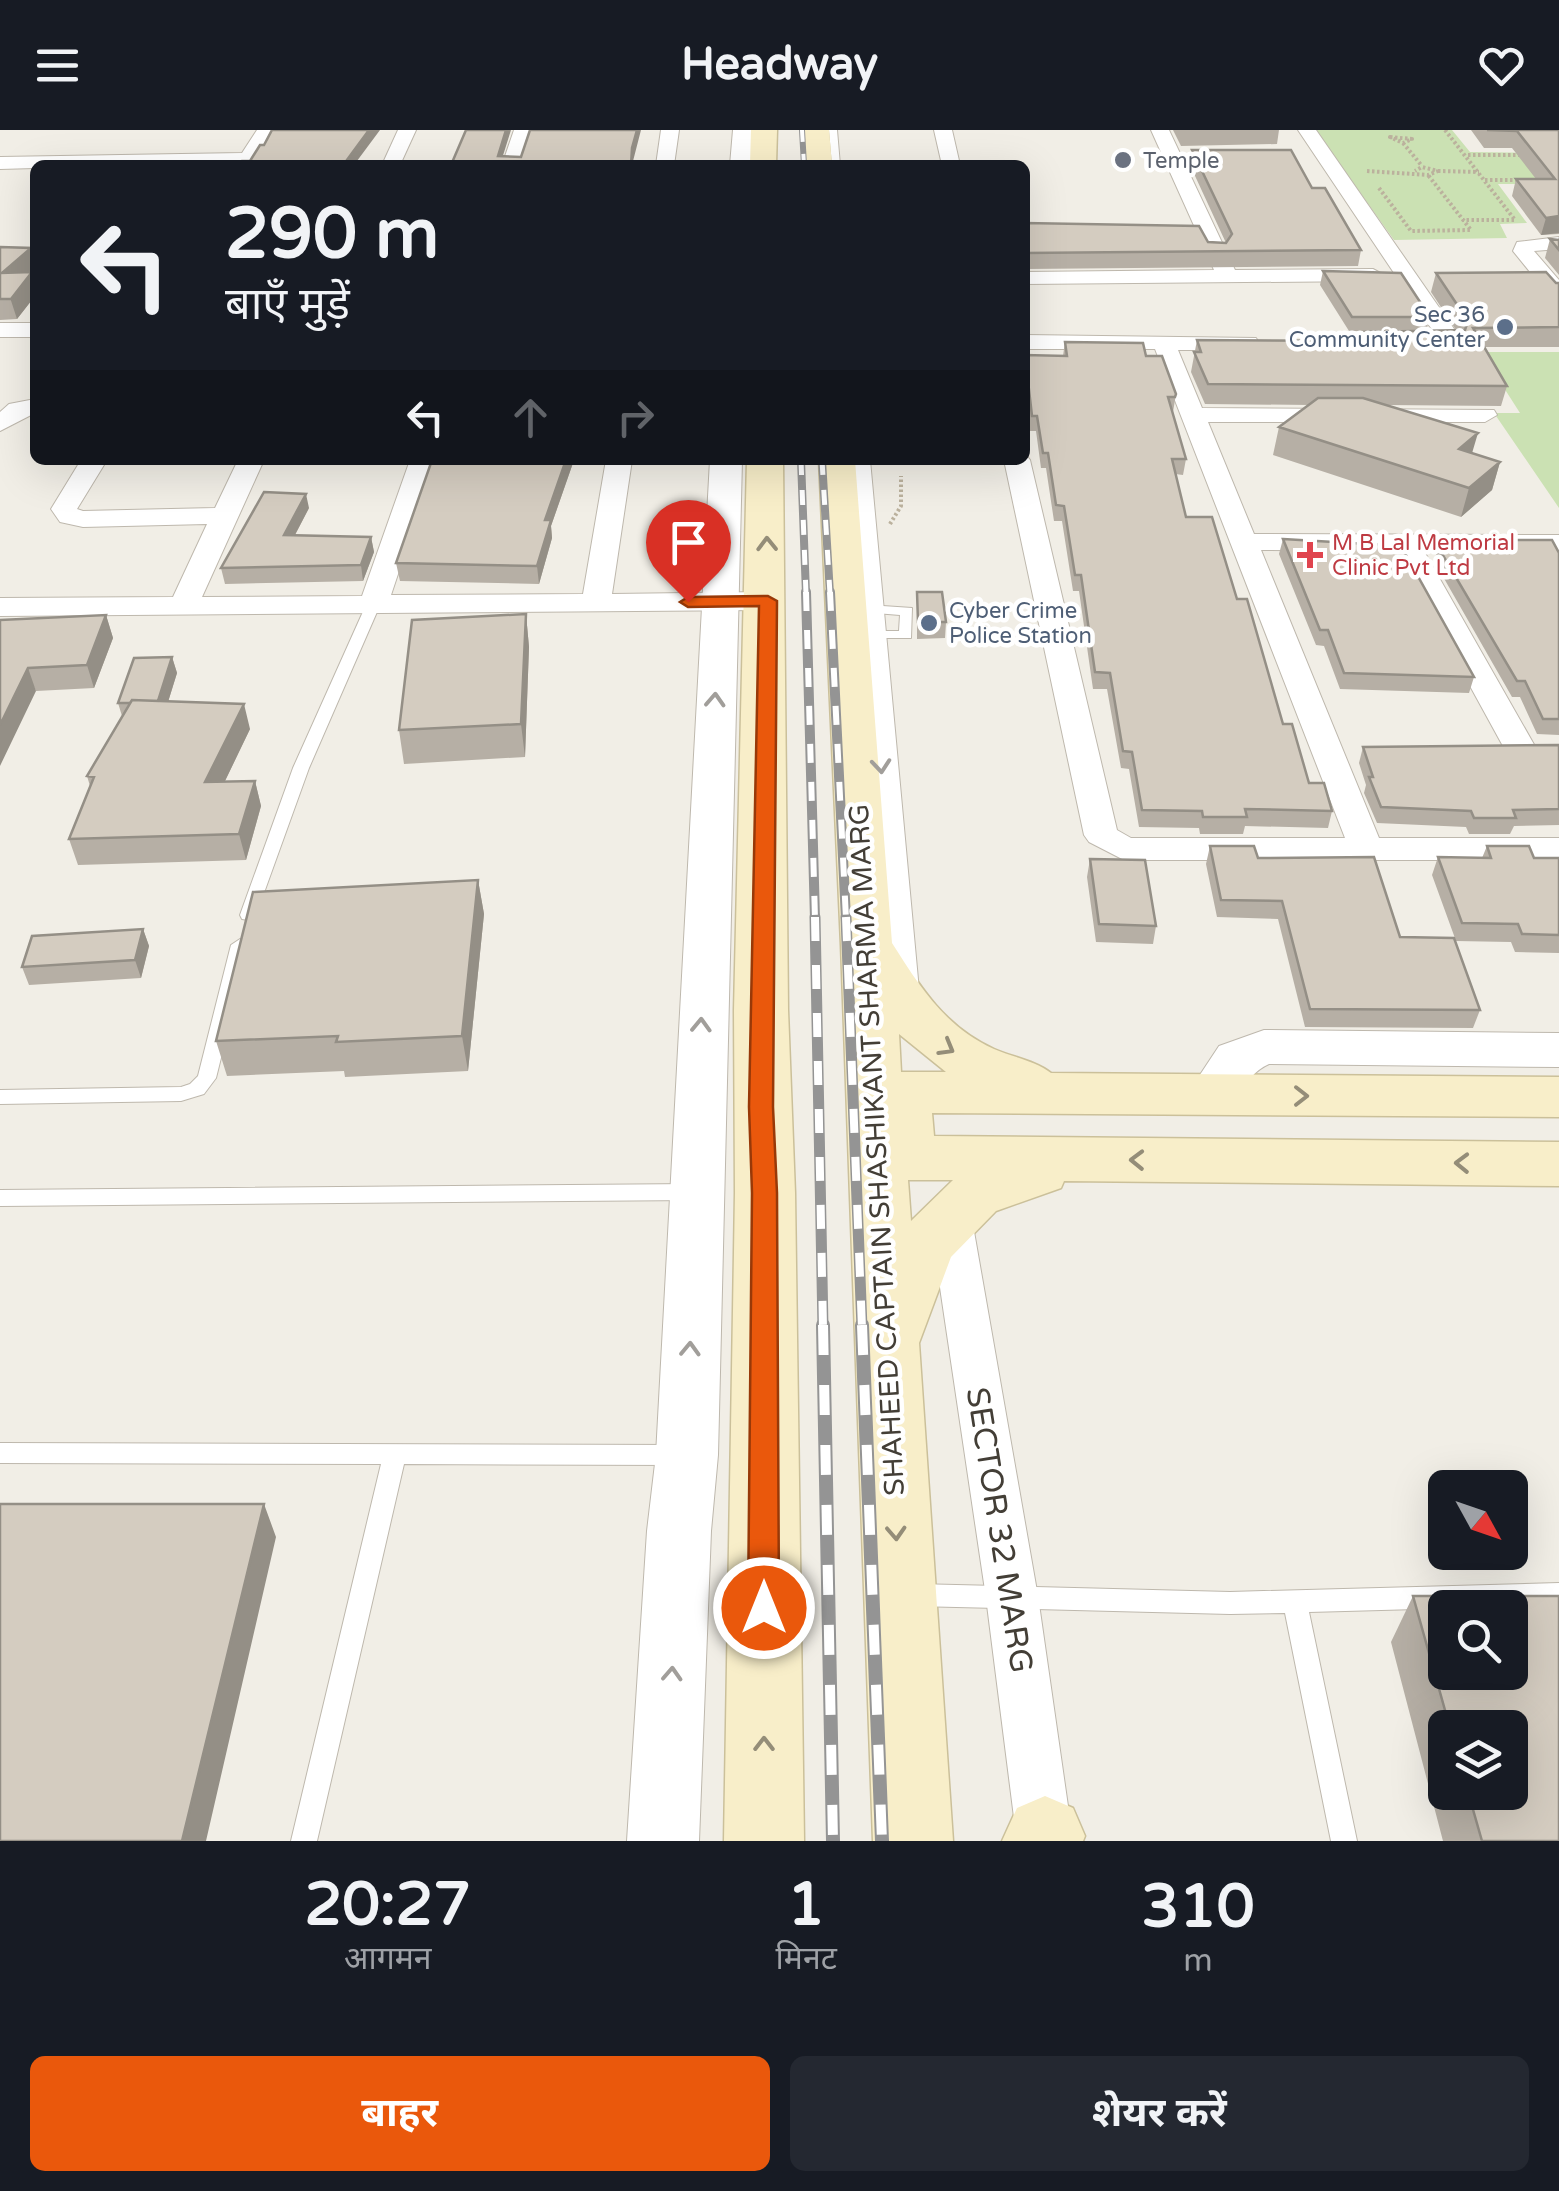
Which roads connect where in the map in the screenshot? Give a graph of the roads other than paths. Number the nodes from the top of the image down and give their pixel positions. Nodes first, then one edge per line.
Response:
1 (266, 130) edge
2 (407, 130) edge
3 (522, 130) edge
4 (670, 130) edge
5 (744, 130) edge
6 (764, 130) edge
7 (816, 130) edge
8 (833, 130) edge
9 (943, 130) edge
10 (1160, 130) edge
11 (1306, 130) edge
12 (247, 160) edge
13 (393, 160) edge
14 (513, 160) edge
15 (667, 160) edge
16 (742, 160) edge
17 (762, 160) edge
18 (819, 160) edge
19 (836, 160) edge
20 (950, 160) edge
21 (0, 164) edge
22 (30, 164) edge
23 (1559, 243) edge
24 (1227, 276) junction
25 (1030, 278) edge
26 (1415, 279) junction
27 (1545, 285) edge
28 (0, 330) edge
29 (30, 330) edge
30 (1030, 342) edge
31 (1164, 343) junction
32 (1264, 343) edge
33 (1383, 344) edge
34 (30, 407) edge
35 (1485, 415) dead end
36 (1193, 416) junction
37 (0, 424) edge
38 (91, 465) edge
39 (249, 465) edge
40 (421, 465) edge
41 (618, 465) edge
42 (727, 465) edge
43 (764, 465) edge
44 (837, 465) edge
45 (856, 465) edge
46 (1018, 465) edge
47 (225, 516) junction
48 (1244, 542) junction
49 (1405, 542) junction
50 (1559, 543) edge
51 (744, 601) junction
52 (596, 604) junction
53 (373, 605) junction
54 (183, 606) junction
55 (0, 608) edge
56 (1481, 748) edge
57 (1520, 748) junction
58 (1559, 748) edge
59 (1327, 749) junction
60 (1366, 749) edge
61 (1366, 848) junction
62 (1559, 848) edge
63 (867, 945) junction
64 (901, 1004) junction
65 (1559, 1050) edge
66 (1063, 1095) junction
67 (1211, 1096) junction
68 (0, 1097) edge
69 (1559, 1098) edge
70 (1075, 1159) junction
71 (1559, 1164) edge
72 (695, 1192) junction
73 (0, 1198) edge
74 (950, 1220) junction
75 (888, 1369) junction
76 (0, 1453) edge
77 (395, 1454) junction
78 (687, 1456) junction
79 (898, 1594) junction
80 (1559, 1594) edge
81 (1012, 1597) junction
82 (1294, 1602) junction
83 (1044, 1839) edge
84 (304, 1841) edge
85 (663, 1841) edge
86 (764, 1841) edge
87 (913, 1841) edge
88 (1344, 1841) edge

1 - 12 street
2 - 13 street
3 - 14 street
4 - 15 street
5 - 16 street
6 - 17 main road
7 - 18 main road
8 - 19 lane
9 - 20 street
10 - 24 street
11 - 26 street
21 - 22 street
23 - 27 street
24 - 25 street
24 - 26 street
26 - 33 street
28 - 29 street
30 - 31 street
31 - 32 street
31 - 36 street
34 - 37 street
35 - 36 street
36 - 48 street
38 - 47 street
39 - 47 street
40 - 53 street
41 - 52 street
42 - 51 street
51 -> 43 main road
44 - 63 main road, SHAHEED CAPTAIN SHASHIKANT SHARMA MARG
45 -> 64 street
46 - 61 street
47 - 54 street
48 - 49 street
48 - 59 street
49 - 50 street
49 - 57 street
51 - 52 street
72 -> 51 street
86 -> 51 main road
52 - 53 street
53 - 54 street
53 - 68 lane
54 - 55 street
56 - 57 street
57 - 58 street
59 - 60 street
59 - 61 street
61 - 62 street
63 - 64 main road
63 - 75 main road, SHAHEED CAPTAIN SHASHIKANT SHARMA MARG
64 -> 66 main road
65 - 67 street
66 - 67 main road
66 - 70 main road
67 -> 69 main road
71 -> 70 main road
70 - 74 main road
72 - 73 lane
78 -> 72 street
74 - 75 main road
74 - 81 street, SECTOR 32 MARG
75 -> 79 main road, SHAHEED CAPTAIN SHASHIKANT SHARMA MARG
76 - 77 lane
77 - 78 lane
77 - 84 lane
85 -> 78 street
79 - 81 lane
79 - 87 main road, SHAHEED CAPTAIN SHASHIKANT SHARMA MARG
80 - 82 lane
81 - 82 lane
81 - 83 street, SECTOR 32 MARG
82 - 88 lane

